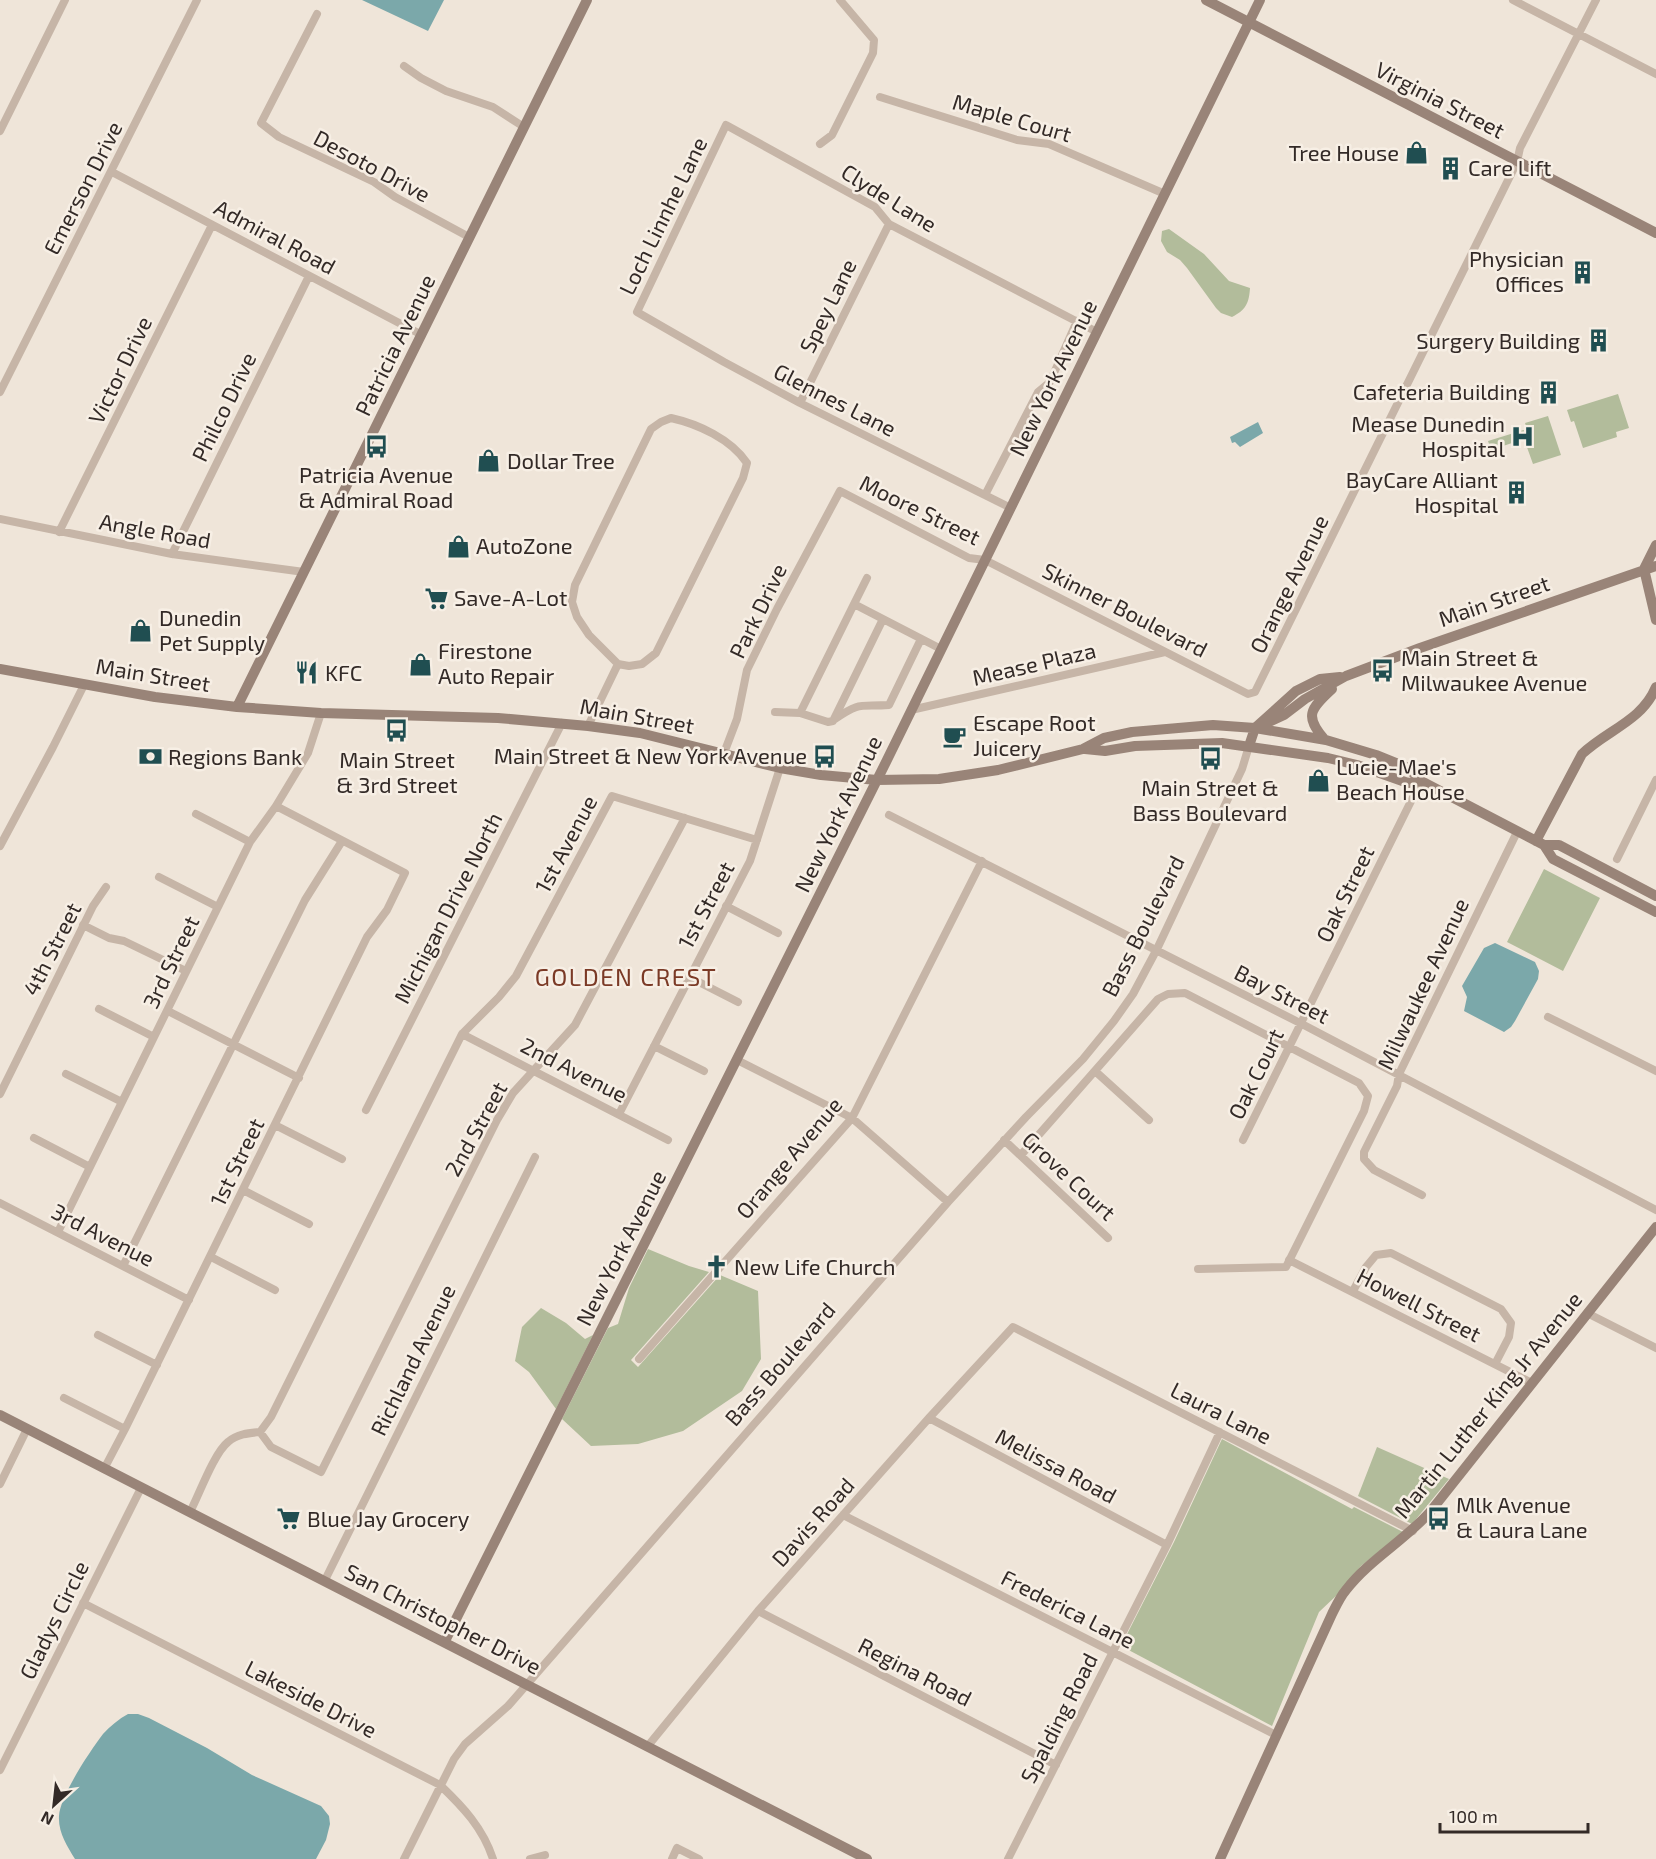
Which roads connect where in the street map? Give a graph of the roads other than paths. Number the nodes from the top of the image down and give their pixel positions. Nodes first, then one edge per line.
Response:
1 (65, 0) edge
2 (197, 0) edge
3 (587, 0) edge
4 (840, 0) edge
5 (855, 0) edge
6 (1206, 0) edge
7 (1260, 0) edge
8 (1512, 0) edge
9 (1596, 0) edge
10 (849, 9) junction
11 (317, 14) dead end
12 (1249, 23) junction
13 (1578, 34) junction
14 (404, 66) dead end
15 (1656, 74) edge
16 (880, 97) dead end
17 (726, 125) joint
18 (524, 127) junction
19 (0, 131) edge
20 (820, 144) dead end
21 (1517, 162) junction
22 (112, 172) junction
23 (1166, 194) junction
24 (889, 224) junction
25 (213, 225) junction
26 (1656, 233) edge
27 (470, 237) junction
28 (309, 276) junction
29 (646, 318) joint
30 (1077, 321) junction
31 (1097, 332) junction
32 (422, 335) junction
33 (0, 392) edge
34 (800, 403) junction
35 (840, 491) joint
36 (985, 495) junction
37 (1011, 508) junction
38 (0, 519) edge
39 (59, 532) junction
40 (1656, 545) edge
41 (172, 554) junction
42 (985, 560) junction
43 (1656, 566) edge
44 (1644, 569) junction
45 (304, 572) junction
46 (867, 578) dead end
47 (854, 604) junction
48 (884, 619) junction
49 (1656, 620) edge
50 (921, 639) junction
51 (941, 649) junction
52 (1165, 652) junction
53 (618, 664) junction
54 (0, 669) edge
55 (1346, 676) junction
56 (84, 685) junction
57 (1656, 687) edge
58 (1248, 693) joint
59 (237, 707) junction
60 (911, 710) junction
61 (775, 712) dead end
62 (321, 713) junction
63 (800, 713) junction
64 (833, 721) junction
65 (562, 723) junction
66 (588, 726) junction
67 (1255, 728) junction
68 (1326, 740) junction
69 (1249, 746) junction
70 (1083, 749) junction
71 (724, 753) junction
72 (780, 768) junction
73 (877, 780) junction
74 (1656, 780) edge
75 (1421, 781) junction
76 (276, 806) junction
77 (196, 814) dead end
78 (889, 814) dead end
79 (685, 818) junction
80 (3, 832) edge
81 (1517, 832) junction
82 (757, 840) junction
83 (342, 841) junction
84 (250, 842) junction
85 (1540, 843) junction
86 (0, 846) edge
87 (1617, 859) dead end
88 (982, 861) junction
89 (159, 877) dead end
90 (106, 887) dead end
91 (1656, 896) edge
92 (726, 906) junction
93 (218, 907) junction
94 (1656, 912) edge
95 (83, 925) junction
96 (778, 933) dead end
97 (1157, 949) junction
98 (186, 971) junction
99 (688, 977) junction
100 (738, 1002) dead end
101 (99, 1009) dead end
102 (168, 1011) junction
103 (1548, 1017) dead end
104 (1300, 1023) junction
105 (462, 1034) junction
106 (154, 1037) junction
107 (233, 1044) junction
108 (654, 1046) junction
109 (1291, 1047) junction
110 (737, 1060) junction
111 (534, 1070) junction
112 (704, 1071) dead end
113 (1095, 1071) junction
114 (1656, 1071) edge
115 (66, 1074) dead end
116 (1399, 1074) junction
117 (299, 1078) junction
118 (0, 1094) edge
119 (122, 1102) junction
120 (366, 1110) dead end
121 (619, 1114) junction
122 (852, 1118) junction
123 (1149, 1120) dead end
124 (275, 1125) junction
125 (34, 1138) dead end
126 (668, 1140) dead end
127 (1004, 1140) junction
128 (1243, 1140) dead end
129 (1021, 1155) junction
130 (535, 1157) dead end
131 (342, 1159) dead end
132 (90, 1167) junction
133 (243, 1190) junction
134 (1422, 1195) dead end
135 (948, 1202) junction
136 (0, 1203) edge
137 (1656, 1210) edge
138 (309, 1224) dead end
139 (1656, 1227) edge
140 (58, 1232) junction
141 (1108, 1238) dead end
142 (211, 1257) junction
143 (1288, 1263) junction
144 (123, 1266) junction
145 (1198, 1269) dead end
146 (275, 1290) dead end
147 (1353, 1291) junction
148 (189, 1300) junction
149 (1587, 1313) junction
150 (1013, 1327) joint
151 (98, 1335) dead end
152 (1656, 1348) edge
153 (639, 1359) dead end
154 (1495, 1364) junction
155 (157, 1365) junction
156 (1532, 1383) junction
157 (64, 1398) dead end
158 (0, 1415) edge
159 (929, 1418) junction
160 (27, 1429) junction
161 (126, 1429) junction
162 (260, 1432) junction
163 (1220, 1432) junction
164 (104, 1469) junction
165 (0, 1484) edge
166 (141, 1488) junction
167 (190, 1512) junction
168 (843, 1515) junction
169 (1413, 1531) junction
170 (1167, 1545) junction
171 (325, 1580) junction
172 (83, 1603) junction
173 (758, 1611) junction
174 (445, 1641) junction
175 (1113, 1652) junction
176 (525, 1684) junction
177 (1276, 1735) junction
178 (647, 1747) junction
179 (1056, 1765) junction
180 (0, 1770) edge
181 (440, 1785) junction
182 (545, 1855) dead end
183 (404, 1859) edge
184 (493, 1859) edge
185 (530, 1859) edge
186 (672, 1859) edge
187 (699, 1859) edge
188 (867, 1859) edge
189 (1008, 1859) edge
190 (1220, 1859) edge

1 - 19 street
2 - 22 street, Emerson Drive
3 - 18 street, Patricia Avenue
4 - 10 street
5 - 10 street
6 - 12 street, Virginia Street
7 - 12 street, New York Avenue
8 - 13 street
9 - 13 street, Orange Avenue
10 - 20 street
11 - 27 street, Desoto Drive
12 - 21 street, Virginia Street
12 - 23 street, New York Avenue
13 - 15 street
13 - 21 street, Orange Avenue
14 - 18 street
16 - 23 street, Maple Court
17 - 24 street, Clyde Lane
17 - 29 street, Loch Linnhe Lane
18 - 27 street, Patricia Avenue
21 - 26 street, Virginia Street
21 - 58 street, Orange Avenue
22 - 25 street, Admiral Road
22 - 33 street, Emerson Drive
23 - 31 street, New York Avenue
24 - 30 street, Clyde Lane
24 - 34 street, Spey Lane
25 - 28 street, Admiral Road
25 - 39 street, Victor Drive
27 - 32 street, Patricia Avenue
28 - 32 street, Admiral Road
28 - 41 street, Philco Drive
29 - 34 street, Glennes Lane
30 - 31 street, Clyde Lane
30 - 36 street
31 - 37 street, New York Avenue
32 - 45 street, Patricia Avenue
34 - 36 street, Glennes Lane
35 - 42 street, Moore Street
35 - 71 street, Park Drive
36 - 37 street, Glennes Lane
37 - 42 street, New York Avenue
38 - 39 street, Angle Road
39 - 41 street, Angle Road
40 - 44 street
41 - 45 street, Angle Road
42 - 51 street, New York Avenue
42 - 52 street, Skinner Boulevard
43 - 44 street, Main Street
44 - 49 street
44 - 55 street, Main Street
45 - 59 street, Patricia Avenue
46 - 47 street
47 - 48 street
47 - 63 street
48 - 50 street
48 - 64 street
50 - 51 street
50 - 64 street
51 - 60 street, New York Avenue
52 - 58 street, Skinner Boulevard
52 - 60 street, Mease Plaza
53 - 53 street
53 - 66 street
54 - 56 street, Main Street
55 - 67 street, Main Street
55 - 68 street
56 - 59 street, Main Street
56 - 80 street
57 - 85 street
59 - 62 street, Main Street
60 - 73 street, New York Avenue
61 - 63 street
62 - 65 street, Main Street
62 - 76 street, 3rd Street
63 - 64 street
65 - 66 street, Main Street
65 - 120 street, Michigan Drive North
66 - 71 street, Main Street
67 - 68 street
67 - 69 street, Bass Boulevard
67 - 70 street, Main Street
68 - 75 street
69 - 70 street, Main Street
69 - 75 street
69 - 97 street, Bass Boulevard
70 - 73 street, Main Street
71 - 72 street, Main Street
72 - 73 street, Main Street
72 - 82 street
73 - 110 street, New York Avenue
74 - 87 street
75 - 81 street
75 - 104 street, Oak Street
76 - 83 street
76 - 84 street, 3rd Street
77 - 84 street
78 - 88 street, Bay Street
79 - 82 street, 1st Avenue
79 - 105 street, 1st Avenue
79 - 111 street, 2nd Street
80 - 86 street
81 - 85 street
81 - 116 street, Milwaukee Avenue
82 - 92 street, 1st Street
83 - 107 street
83 - 117 street, 1st Street
84 - 93 street, 3rd Street
85 - 91 street
85 - 94 street
88 - 97 street, Bay Street
88 - 122 street, Orange Avenue
89 - 93 street
90 - 95 street, 4th Street
92 - 96 street
92 - 99 street, 1st Street
93 - 98 street, 3rd Street
95 - 98 street
95 - 118 street, 4th Street
97 - 104 street, Bay Street
97 - 127 street, Bass Boulevard
98 - 102 street, 3rd Street
99 - 100 street
99 - 108 street, 1st Street
101 - 106 street
102 - 106 street, 3rd Street
102 - 107 street
103 - 114 street
104 - 109 street, Oak Court
104 - 116 street, Bay Street
105 - 111 street, 2nd Avenue
105 - 162 street
106 - 119 street, 3rd Street
107 - 117 street
107 - 144 street
108 - 112 street
108 - 121 street, 1st Street
109 - 113 street
109 - 128 street, Oak Court
109 - 143 street
110 - 122 street
110 - 174 street, New York Avenue
111 - 121 street, 2nd Avenue
111 - 162 street, 2nd Street
113 - 123 street
113 - 129 street
115 - 119 street
116 - 134 street, Milwaukee Avenue
116 - 137 street, Bay Street
117 - 124 street, 1st Street
119 - 132 street, 3rd Street
121 - 126 street, 2nd Avenue
122 - 135 street
122 - 153 street, Orange Avenue
124 - 131 street
124 - 133 street, 1st Street
125 - 132 street
127 - 129 street, Grove Court
127 - 135 street, Bass Boulevard
129 - 141 street, Grove Court
130 - 171 street, Richland Avenue
132 - 140 street, 3rd Street
133 - 138 street
133 - 142 street, 1st Street
135 - 176 street, Bass Boulevard
136 - 140 street, 3rd Avenue
139 - 149 street, Martin Luther King Jr Avenue
140 - 144 street, 3rd Avenue
142 - 146 street
142 - 148 street, 1st Street
143 - 145 street
143 - 147 street, Howell Street
144 - 148 street, 3rd Avenue
147 - 154 street, Howell Street
147 - 154 street
148 - 155 street, 1st Street
149 - 152 street
149 - 156 street, Martin Luther King Jr Avenue
150 - 159 street, Davis Road
150 - 163 street, Laura Lane
151 - 155 street
154 - 156 street, Howell Street
155 - 161 street, 1st Street
156 - 169 street, Martin Luther King Jr Avenue
157 - 161 street
158 - 160 street, San Christopher Drive
159 - 168 street, Davis Road
159 - 170 street, Melissa Road
160 - 164 street, San Christopher Drive
160 - 165 street
161 - 164 street, 1st Street
162 - 167 street
163 - 169 street, Laura Lane
163 - 170 street, Spalding Road
164 - 166 street, San Christopher Drive
166 - 167 street, San Christopher Drive
166 - 172 street, Gladys Circle
167 - 171 street, San Christopher Drive
168 - 173 street, Davis Road
168 - 175 street, Frederica Lane
169 - 177 street, Martin Luther King Jr Avenue
170 - 175 street, Spalding Road
171 - 174 street, San Christopher Drive
172 - 180 street, Gladys Circle
172 - 181 street, Lakeside Drive
173 - 178 street, Davis Road
173 - 179 street, Regina Road
174 - 176 street, San Christopher Drive
175 - 177 street, Frederica Lane
175 - 179 street, Spalding Road
176 - 178 street, San Christopher Drive
176 - 181 street, Bass Boulevard
177 - 190 street, Martin Luther King Jr Avenue
178 - 188 street, San Christopher Drive
179 - 189 street, Spalding Road
181 - 183 street, Bass Boulevard
181 - 184 street, Lakeside Drive
182 - 185 street
186 - 187 street

